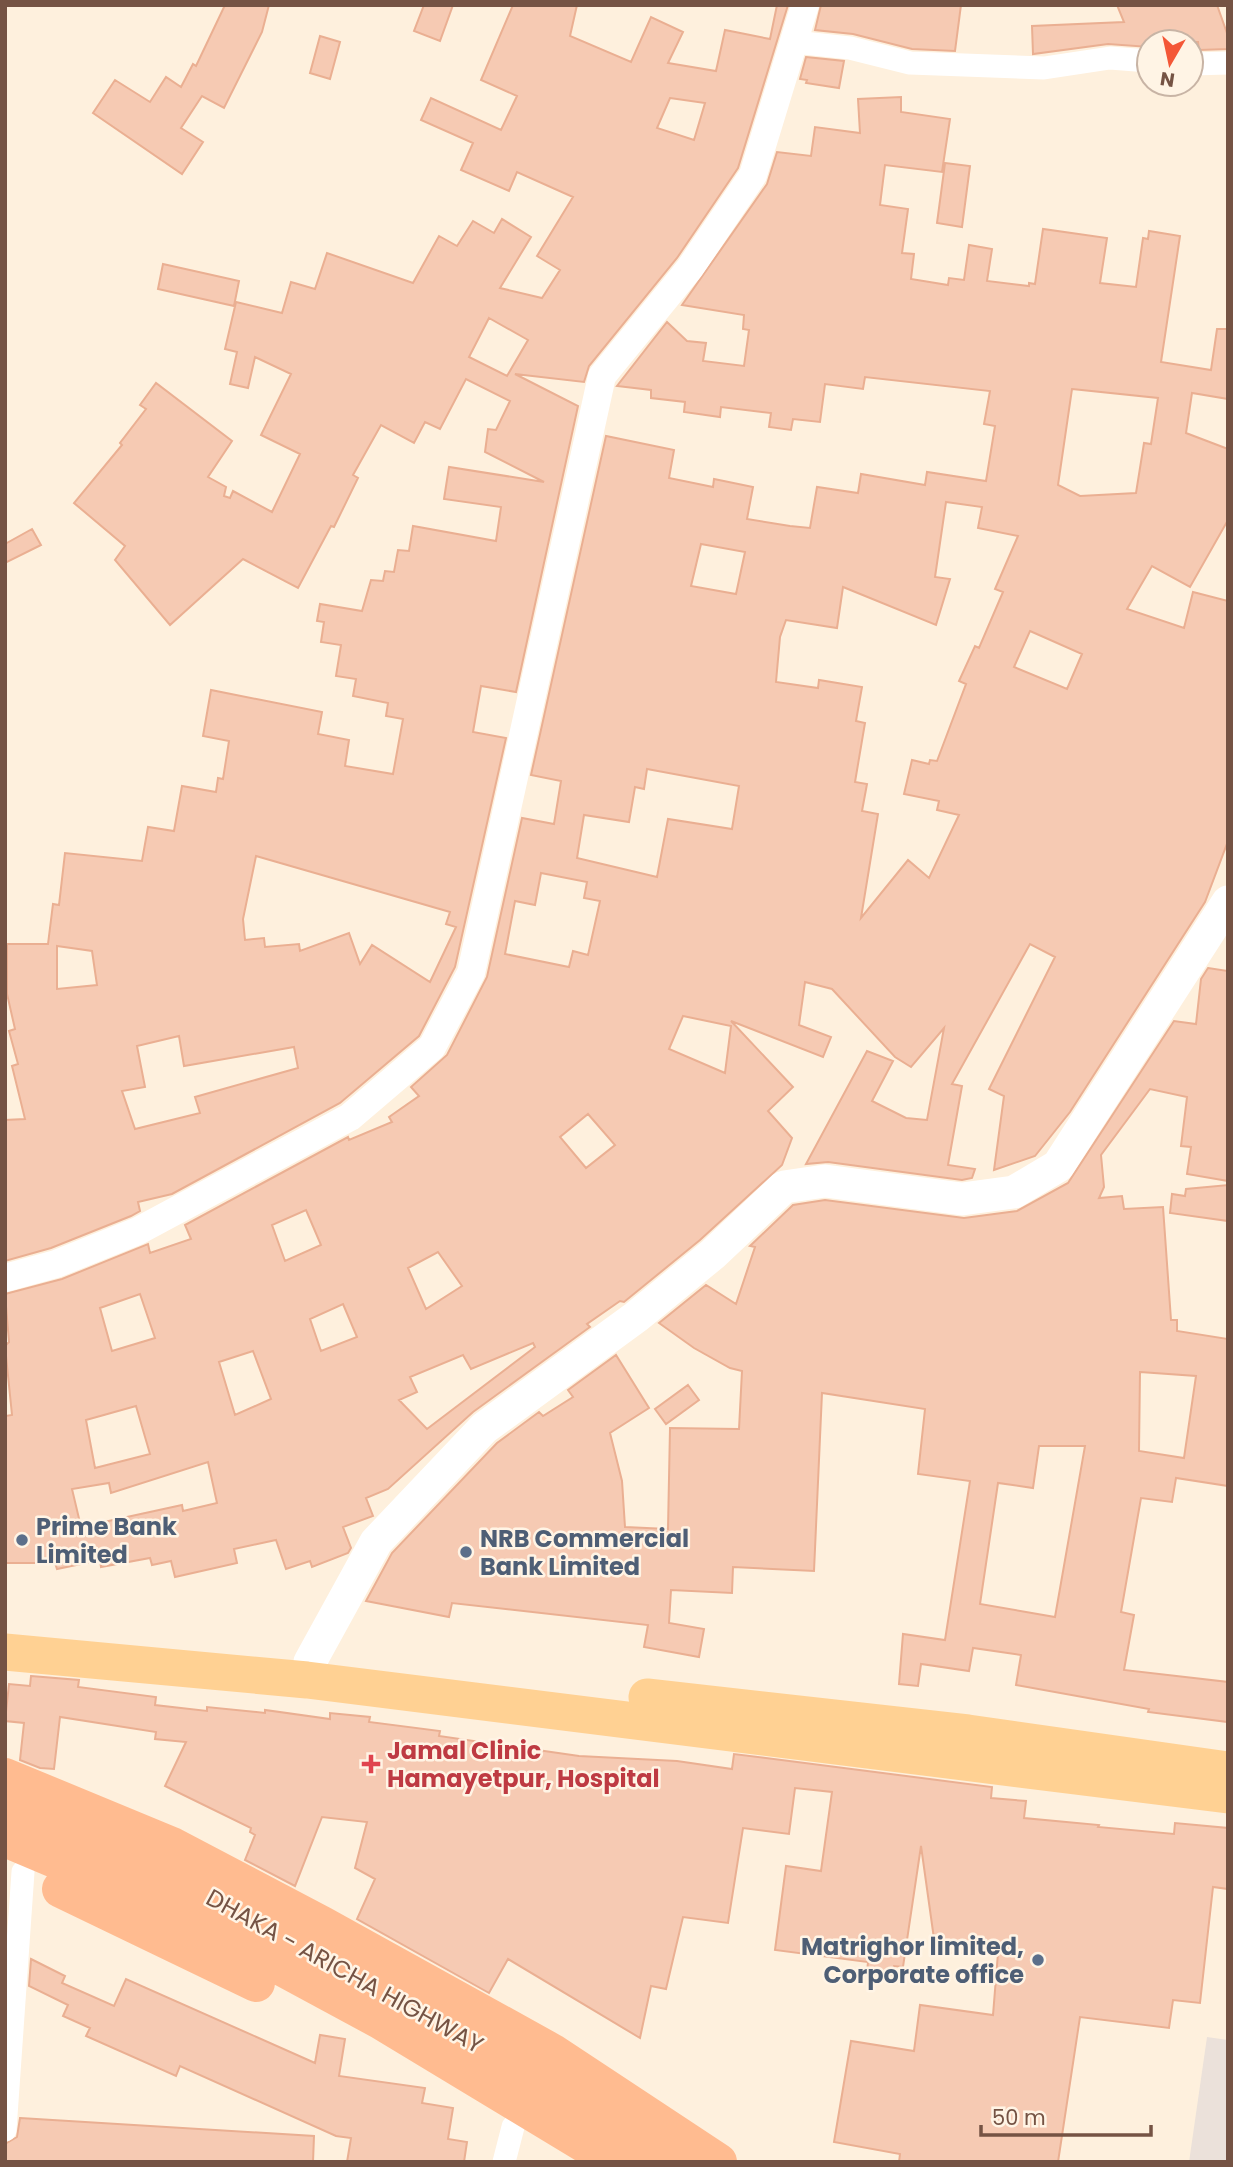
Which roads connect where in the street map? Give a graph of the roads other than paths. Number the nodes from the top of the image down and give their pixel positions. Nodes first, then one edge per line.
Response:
1 (805, 5) edge
2 (794, 43) junction
3 (1135, 60) edge
4 (1228, 63) edge
5 (1205, 64) edge
6 (1228, 902) edge
7 (5, 1278) edge
8 (10, 1654) edge
9 (308, 1671) junction
10 (1228, 1770) edge
11 (5, 1777) edge
12 (1228, 1795) edge
13 (5, 1806) edge
14 (5, 1838) edge
15 (14, 1869) edge
16 (5, 2130) edge
17 (509, 2144) edge
18 (571, 2162) edge
19 (615, 2162) edge
20 (671, 2162) edge
21 (718, 2162) edge

1 - 2 street
2 - 3 street
2 - 7 street
4 - 5 street
6 - 9 main road
8 - 9 main road
9 - 10 main road
9 - 12 main road
11 - 21 highway
13 - 20 highway, DHAKA - ARICHA HIGHWAY
14 - 19 highway, DHAKA - ARICHA HIGHWAY
15 - 16 street
15 - 17 highway
17 - 18 highway

